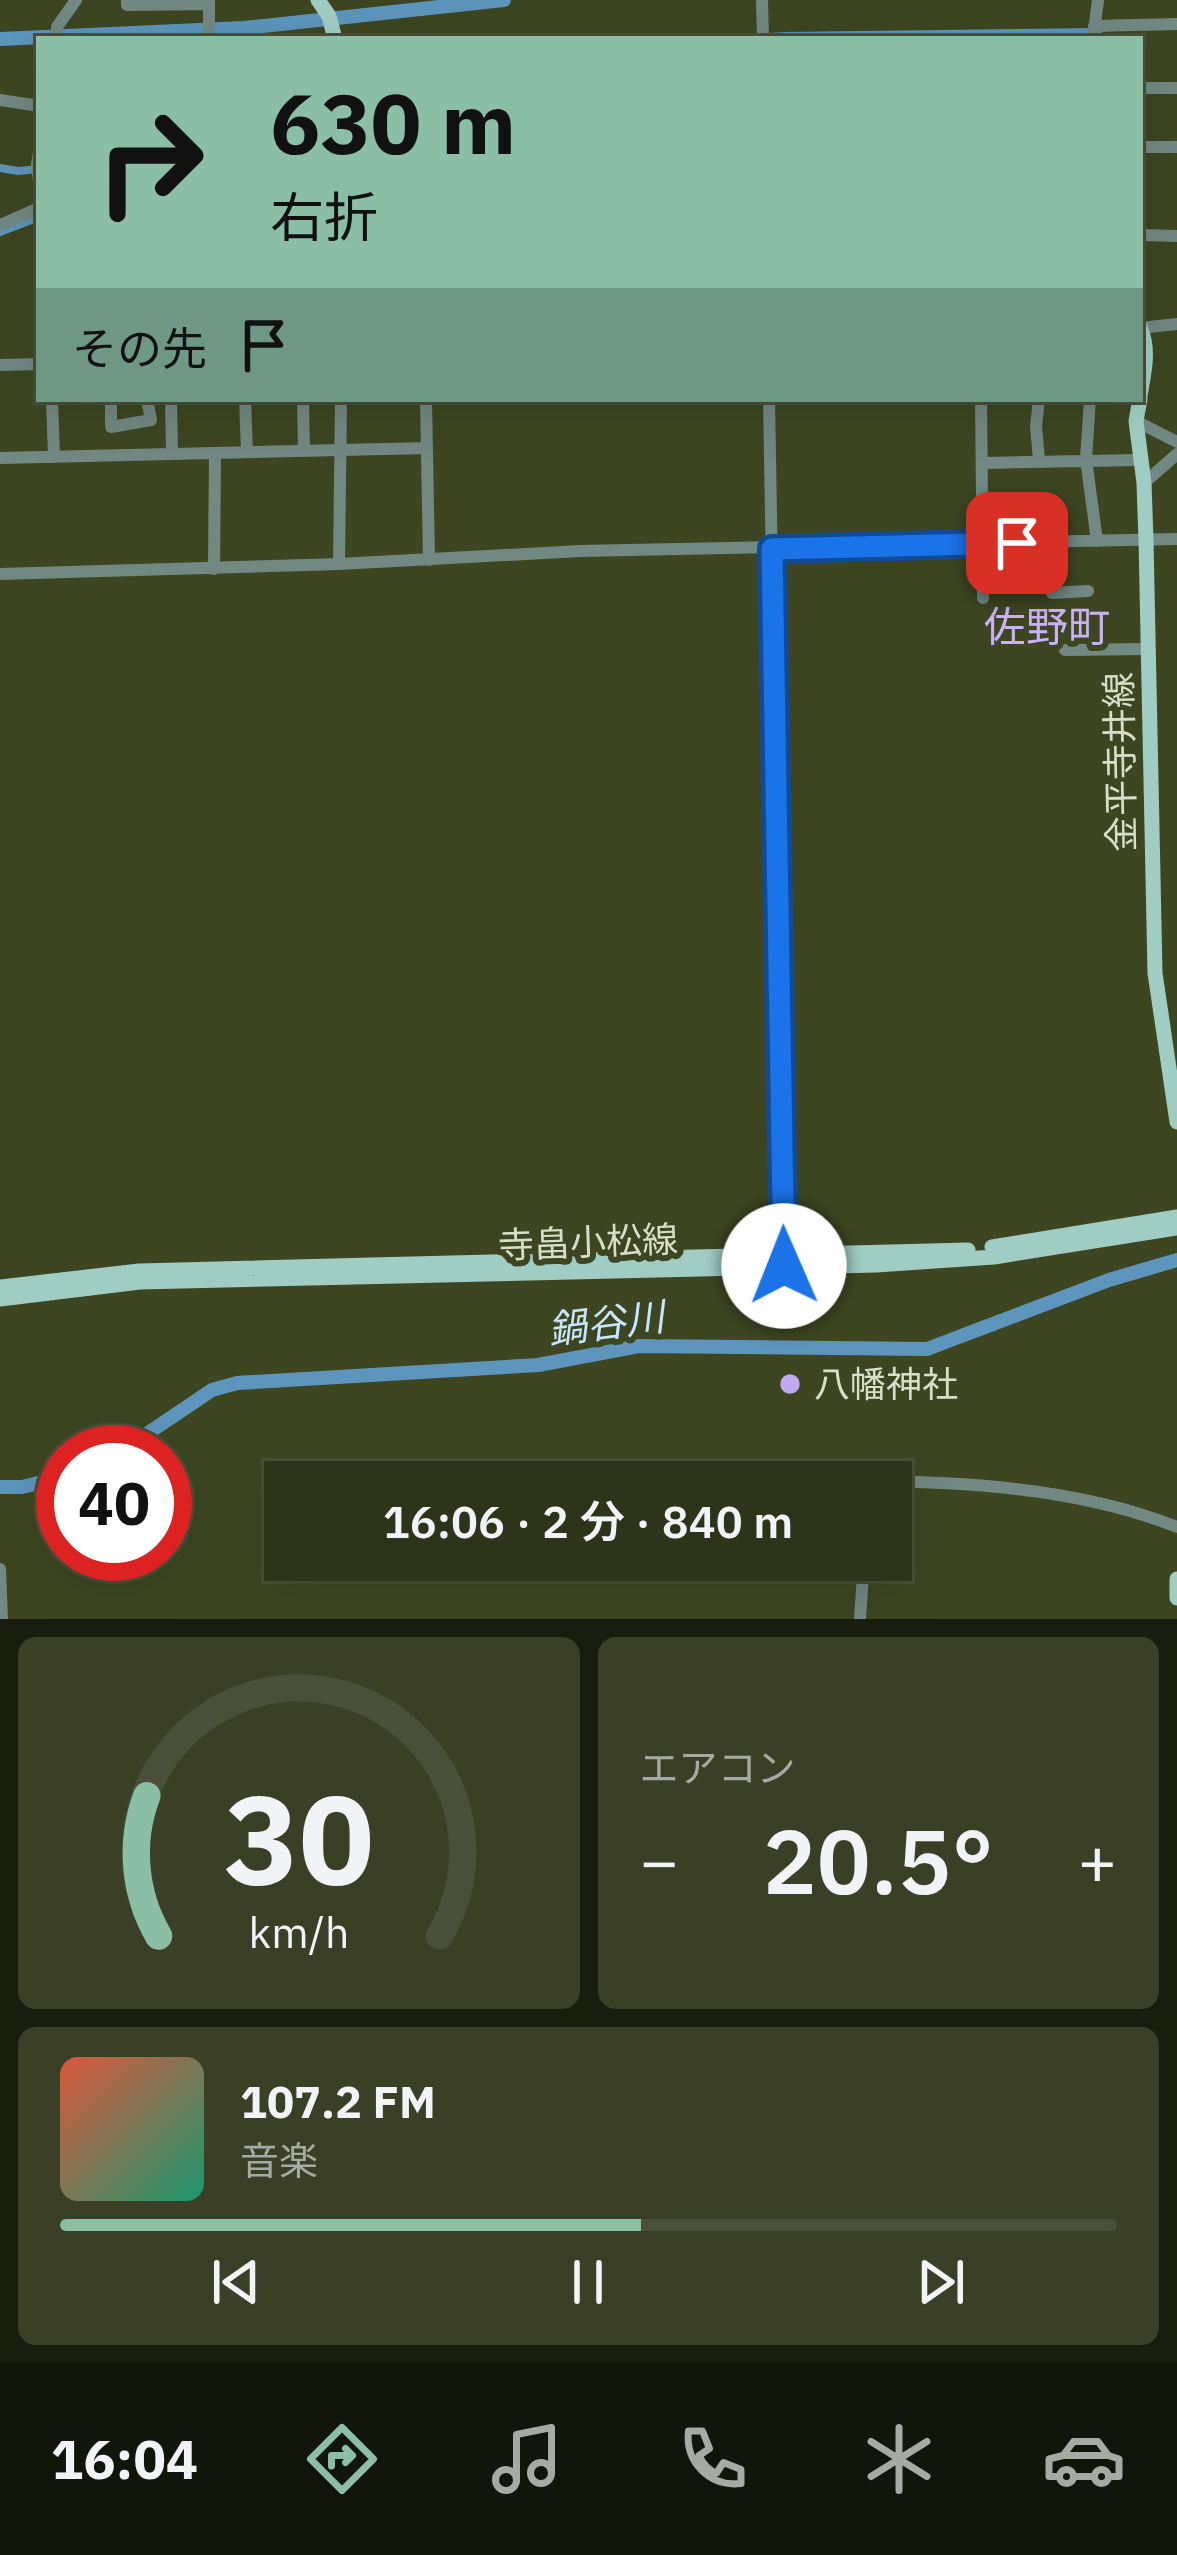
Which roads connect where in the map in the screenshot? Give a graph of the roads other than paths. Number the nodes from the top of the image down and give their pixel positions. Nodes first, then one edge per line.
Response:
1 (76, 0) edge
2 (127, 0) edge
3 (318, 0) edge
4 (762, 0) edge
5 (1098, 0) edge
6 (209, 2) edge
7 (1177, 24) edge
8 (209, 32) edge
9 (1094, 32) edge
10 (57, 33) edge
11 (334, 36) edge
12 (763, 36) edge
13 (1143, 88) edge
14 (1177, 88) edge
15 (0, 100) edge
16 (36, 106) edge
17 (1143, 147) edge
18 (1177, 147) edge
19 (36, 209) edge
20 (0, 225) edge
21 (1143, 235) edge
22 (1177, 236) edge
23 (1177, 324) edge
24 (1143, 328) edge
25 (1143, 334) edge
26 (36, 364) edge
27 (0, 365) edge
28 (1143, 380) edge
29 (52, 402) edge
30 (112, 402) edge
31 (148, 402) edge
32 (171, 402) edge
33 (245, 402) edge
34 (303, 402) edge
35 (341, 402) edge
36 (426, 402) edge
37 (769, 402) edge
38 (981, 402) edge
39 (1039, 402) edge
40 (1090, 402) edge
41 (1139, 402) edge
42 (1136, 421) junction
43 (1177, 442) edge
44 (427, 448) junction
45 (340, 449) junction
46 (304, 451) junction
47 (247, 452) junction
48 (172, 454) junction
49 (215, 454) junction
50 (1177, 454) edge
51 (54, 457) junction
52 (0, 458) edge
53 (1086, 459) junction
54 (1039, 460) junction
55 (1139, 460) junction
56 (982, 463) junction
57 (1144, 483) junction
58 (1177, 539) edge
59 (1146, 540) junction
60 (1097, 541) junction
61 (1052, 542) junction
62 (983, 544) junction
63 (772, 549) junction
64 (429, 560) junction
65 (339, 564) junction
66 (214, 568) junction
67 (0, 574) edge
68 (1088, 591) dead end
69 (983, 598) dead end
70 (1148, 649) junction
71 (1065, 650) dead end
72 (1177, 1122) edge
73 (1177, 1217) edge
74 (1177, 1228) edge
75 (784, 1261) junction
76 (0, 1287) edge
77 (0, 1299) edge
78 (912, 1482) edge
79 (1177, 1527) edge
80 (0, 1569) edge
81 (1177, 1579) edge
82 (863, 1581) edge
83 (1177, 1598) edge
84 (2, 1619) edge
85 (860, 1619) edge

1 - 10 street
2 - 6 street
3 - 11 main road
4 - 12 street
5 - 9 street
6 - 8 street
7 - 9 street
13 - 14 street
15 - 16 street
17 - 18 street
19 - 20 street
21 - 22 street
23 - 24 street
25 - 28 main road, 金平寺井線
26 - 27 street
29 - 51 street
30 - 31 street
32 - 48 street
33 - 47 street
34 - 46 street
35 - 45 street
36 - 44 street
37 - 63 street
38 - 56 street
39 - 54 street
40 - 53 street
41 - 42 main road, 金平寺井線
42 - 43 street
42 - 55 main road, 金平寺井線
44 - 45 street
44 - 64 street
45 - 46 street
45 - 65 street
46 - 47 street
47 - 49 street
48 - 49 street
48 - 51 street
49 - 66 street
50 - 57 street
51 - 52 street
53 - 54 street
53 - 55 street
53 - 60 street
54 - 56 street
55 - 57 main road, 金平寺井線
56 - 62 street
57 - 59 main road, 金平寺井線
58 - 59 street
59 - 60 street
59 - 70 main road, 金平寺井線
60 - 61 street
61 - 62 street
61 - 68 street
62 - 63 street
62 - 69 street
63 - 64 street
63 - 75 street
64 - 65 street
65 - 66 street
66 - 67 street
70 - 71 street
70 - 72 main road, 金平寺井線
73 - 75 main road, 寺畠小松線
74 - 75 main road, 寺畠小松線
75 - 76 main road, 寺畠小松線
75 - 77 main road, 寺畠小松線
78 - 79 street
80 - 84 street
81 - 83 main road
82 - 85 street

